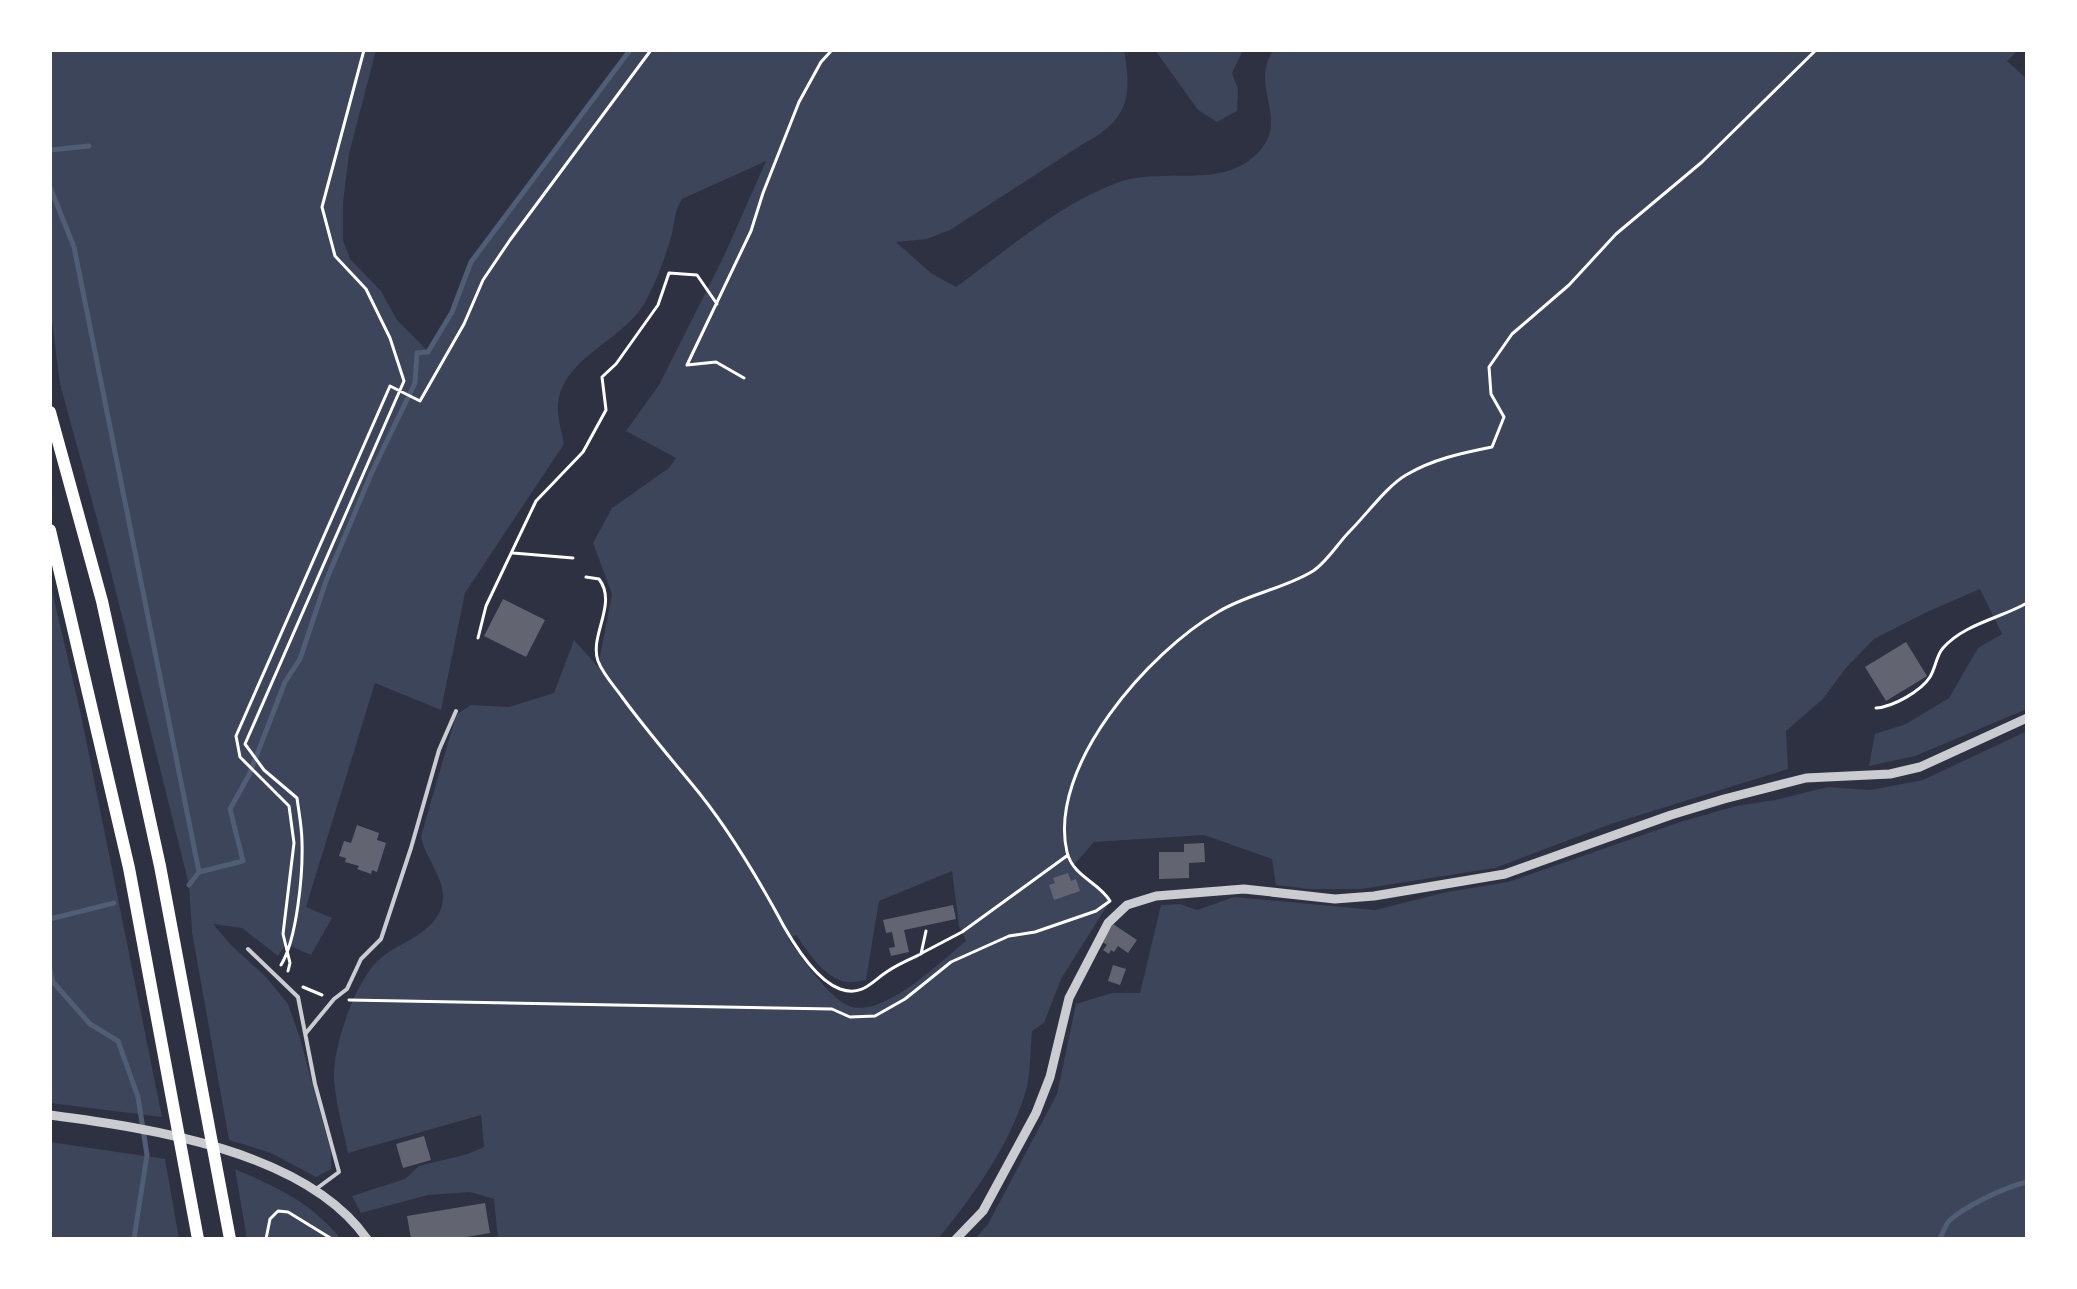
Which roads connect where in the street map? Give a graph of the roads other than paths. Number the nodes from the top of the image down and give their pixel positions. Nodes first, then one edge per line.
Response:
1 (50, 412) edge
2 (50, 530) edge
3 (456, 711) dead end
4 (2027, 718) edge
5 (248, 949) dead end
6 (306, 1033) junction
7 (50, 1115) edge
8 (314, 1190) junction
9 (198, 1239) edge
10 (230, 1239) edge
11 (367, 1239) edge
12 (956, 1239) edge

1 - 10 highway
2 - 9 highway
3 - 6 lane
4 - 12 street
5 - 6 lane
6 - 8 lane
7 - 8 street
8 - 11 street

